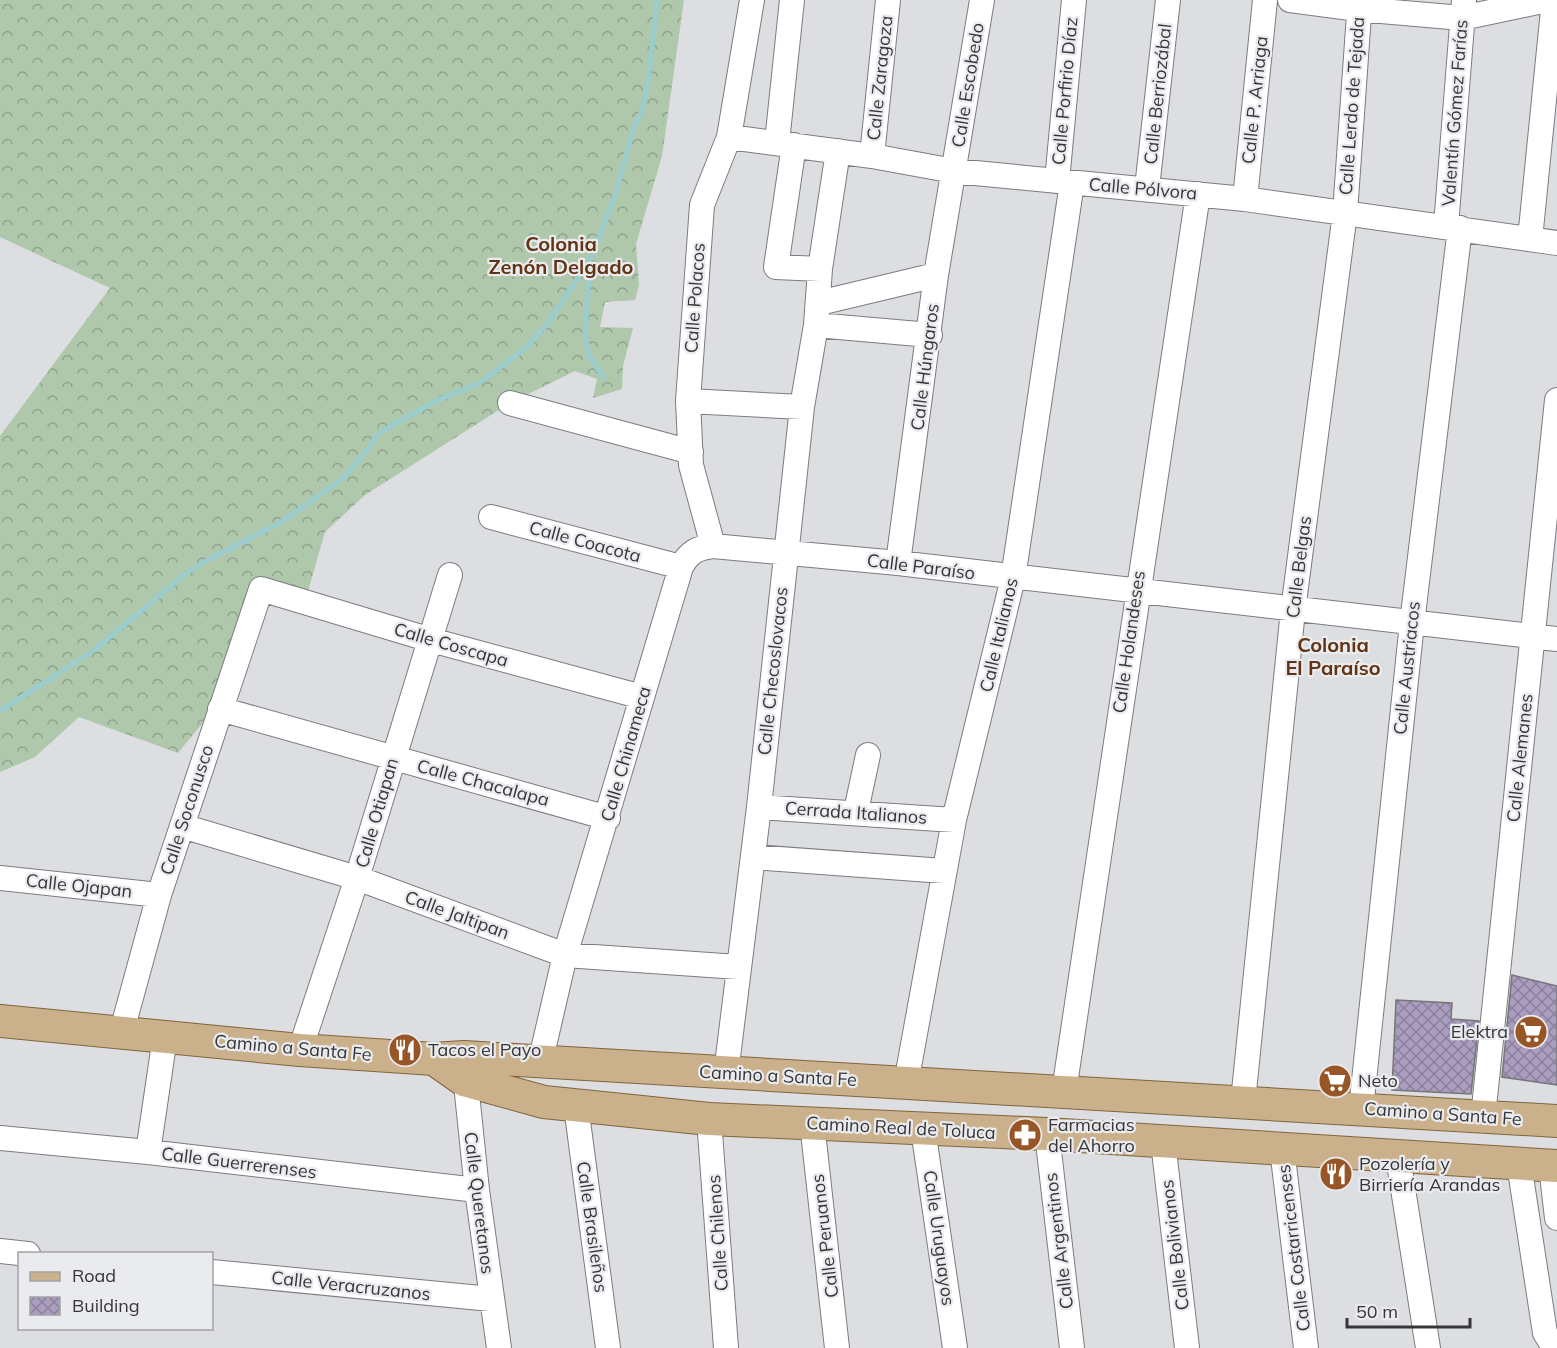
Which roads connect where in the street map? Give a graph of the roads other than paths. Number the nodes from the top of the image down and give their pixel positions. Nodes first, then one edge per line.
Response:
1 (752, 0) edge
2 (792, 0) edge
3 (888, 0) edge
4 (982, 0) edge
5 (1074, 0) edge
6 (1168, 0) edge
7 (1265, 0) edge
8 (1290, 0) edge
9 (1547, 0) edge
10 (1554, 0) edge
11 (1359, 5) edge
12 (1463, 9) edge
13 (729, 136) junction
14 (785, 143) junction
15 (838, 151) junction
16 (872, 156) junction
17 (954, 171) junction
18 (1064, 182) junction
19 (1147, 188) junction
20 (1198, 194) junction
21 (1245, 199) junction
22 (1345, 213) junction
23 (1453, 227) junction
24 (1530, 239) junction
25 (1557, 243) edge
26 (820, 268) junction
27 (936, 275) junction
28 (818, 314) junction
29 (930, 335) junction
30 (1557, 400) edge
31 (688, 401) junction
32 (510, 403) dead end
33 (802, 407) junction
34 (691, 459) junction
35 (491, 516) dead end
36 (713, 546) junction
37 (786, 553) junction
38 (898, 563) junction
39 (681, 567) junction
40 (450, 575) dead end
41 (1013, 578) junction
42 (261, 589) joint
43 (1136, 592) junction
44 (1293, 610) junction
45 (1412, 623) junction
46 (1532, 636) junction
47 (1557, 639) edge
48 (430, 640) junction
49 (642, 697) junction
50 (220, 709) junction
51 (867, 755) dead end
52 (393, 758) junction
53 (759, 807) junction
54 (856, 812) junction
55 (608, 818) junction
56 (954, 820) junction
57 (182, 826) junction
58 (753, 857) junction
59 (944, 871) junction
60 (0, 878) edge
61 (357, 878) junction
62 (159, 895) junction
63 (566, 955) junction
64 (738, 967) junction
65 (0, 1021) edge
66 (121, 1034) junction
67 (165, 1037) junction
68 (300, 1050) junction
69 (540, 1063) junction
70 (454, 1065) junction
71 (726, 1073) junction
72 (906, 1083) junction
73 (1064, 1091) junction
74 (1244, 1101) junction
75 (576, 1106) junction
76 (1361, 1108) junction
77 (1483, 1116) junction
78 (709, 1119) junction
79 (1557, 1121) edge
80 (812, 1123) junction
81 (923, 1129) junction
82 (1047, 1134) junction
83 (0, 1138) edge
84 (1163, 1142) junction
85 (1282, 1149) junction
86 (148, 1152) junction
87 (1398, 1157) junction
88 (1519, 1164) junction
89 (1554, 1166) edge
90 (477, 1190) junction
91 (1557, 1218) edge
92 (0, 1251) edge
93 (18, 1253) edge
94 (213, 1272) edge
95 (491, 1299) junction
96 (1551, 1339) edge
97 (499, 1348) edge
98 (608, 1348) edge
99 (726, 1348) edge
100 (837, 1348) edge
101 (955, 1348) edge
102 (1072, 1348) edge
103 (1187, 1348) edge
104 (1306, 1348) edge
105 (1428, 1348) edge

1 - 13 street, Calle Polacos
2 - 14 street
3 - 16 street, Calle Zaragoza
4 - 17 street, Calle Escobedo
5 - 18 street, Calle Porfirio Díaz
6 - 19 street, Calle Berriozábal
7 - 21 street, Calle P. Arriaga
8 - 11 street
9 - 12 street
10 - 24 street
11 - 12 street
11 - 22 street, Calle Lerdo de Tejada
12 - 23 street, Valentín Gómez Farías
13 - 14 street, Calle Pólvora
13 - 31 street, Calle Polacos
14 - 15 street, Calle Pólvora
14 - 26 street
15 - 16 street, Calle Pólvora
15 - 26 street, Calle Checoslovacos
16 - 17 street, Calle Pólvora
17 - 18 street, Calle Pólvora
17 - 27 street, Calle Húngaros
18 - 19 street, Calle Pólvora
18 - 41 street, Calle Italianos
19 - 20 street, Calle Pólvora
20 - 21 street, Calle Pólvora
20 - 43 street, Calle Holandeses
21 - 22 street, Calle Pólvora
22 - 23 street, Calle Pólvora
22 - 44 street, Calle Belgas
23 - 24 street, Calle Pólvora
23 - 45 street, Calle Austriacos
24 - 25 street, Calle Pólvora
26 - 28 street, Calle Checoslovacos
27 - 28 street
27 - 29 street, Calle Húngaros
28 - 29 street
28 - 33 street, Calle Checoslovacos
29 - 38 street, Calle Húngaros
30 - 46 street, Calle Alemanes
31 - 33 street
31 - 34 street, Calle Polacos
32 - 34 street
33 - 37 street, Calle Checoslovacos
34 - 36 street
35 - 39 street, Calle Coacota
36 - 37 street, Calle Paraíso
36 - 39 street, Calle Chinameca
37 - 38 street, Calle Paraíso
37 - 53 street, Calle Checoslovacos
38 - 41 street, Calle Paraíso
39 - 49 street, Calle Chinameca
40 - 48 street, Calle Otiapan
41 - 43 street, Calle Paraíso
41 - 56 street, Calle Italianos
42 - 48 street, Calle Coscapa
42 - 50 street, Calle Soconusco
43 - 44 street, Calle Paraíso
43 - 73 street, Calle Holandeses
44 - 45 street, Calle Paraíso
44 - 74 street, Calle Belgas
45 - 46 street, Calle Paraíso
45 - 76 street, Calle Austriacos
46 - 47 street, Calle Paraíso
46 - 77 street, Calle Alemanes
48 - 49 street, Calle Coscapa
48 - 52 street, Calle Otiapan
49 - 55 street, Calle Chinameca
50 - 52 street, Calle Chacalapa
50 - 57 street, Calle Soconusco
51 - 54 street
52 - 55 street, Calle Chacalapa
52 - 61 street, Calle Otiapan
53 - 54 street, Cerrada Italianos
53 - 58 street, Calle Checoslovacos
54 - 56 street, Cerrada Italianos
55 - 63 street, Calle Chinameca
56 - 59 street, Calle Italianos
57 - 61 street, Calle Jaltipan
57 - 62 street, Calle Soconusco
58 - 59 street
58 - 64 street, Calle Checoslovacos
59 - 72 street, Calle Italianos
60 - 62 street, Calle Ojapan
61 - 63 street, Calle Jaltipan
61 - 68 street, Calle Otiapan
62 - 66 street, Calle Soconusco
63 - 64 street, Calle Jaltipan
63 - 69 street, Calle Chinameca
64 - 71 street, Calle Checoslovacos
65 - 66 main road, Camino a Santa Fe
66 - 67 main road, Camino a Santa Fe
67 - 68 main road, Camino a Santa Fe
67 - 86 street
68 - 70 main road, Camino a Santa Fe
69 - 70 main road, Camino a Santa Fe
69 - 71 main road, Camino a Santa Fe
70 - 75 main road, Camino Real de Toluca
70 - 90 street, Calle Queretanos
71 - 72 main road, Camino a Santa Fe
72 - 73 main road, Camino a Santa Fe
73 - 74 main road, Camino a Santa Fe
74 - 76 main road, Camino a Santa Fe
75 - 78 main road, Camino Real de Toluca
75 - 98 street, Calle Brasileños
76 - 77 main road, Camino a Santa Fe
77 - 79 main road, Camino a Santa Fe
78 - 80 main road, Camino Real de Toluca
78 - 99 street, Calle Chilenos
80 - 81 main road, Camino Real de Toluca
80 - 100 street, Calle Peruanos
81 - 82 main road, Camino Real de Toluca
81 - 101 street, Calle Uruguayos
82 - 84 main road, Camino Real de Toluca
82 - 102 street, Calle Argentinos
83 - 86 street, Calle Guerrerenses
84 - 85 main road, Camino Real de Toluca
84 - 103 street, Calle Bolivianos
85 - 87 main road, Camino Real de Toluca
85 - 104 street, Calle Costarricenses
86 - 90 street, Calle Guerrerenses
87 - 88 main road, Camino Real de Toluca
87 - 105 street
88 - 89 main road, Camino Real de Toluca
88 - 96 street
89 - 91 street
90 - 95 street, Calle Queretanos
92 - 93 street
94 - 95 street, Calle Veracruzanos
95 - 97 street, Calle Queretanos

